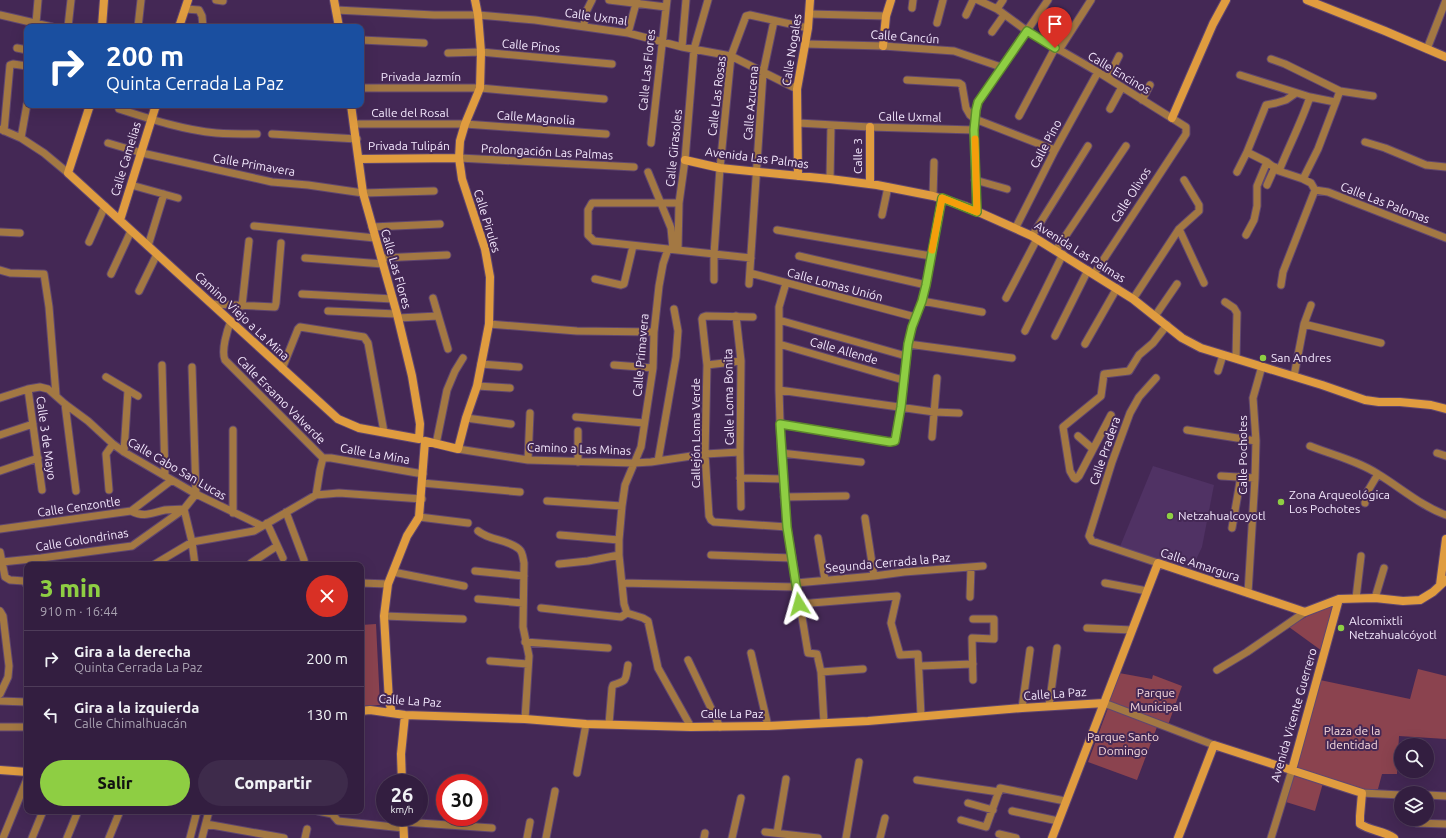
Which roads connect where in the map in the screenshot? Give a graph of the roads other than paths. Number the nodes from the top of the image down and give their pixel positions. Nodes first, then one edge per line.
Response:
1 (38, 0) edge
2 (71, 0) edge
3 (104, 0) edge
4 (141, 0) edge
5 (188, 0) edge
6 (334, 0) edge
7 (475, 0) edge
8 (592, 0) edge
9 (609, 0) edge
10 (686, 0) edge
11 (708, 0) edge
12 (810, 0) edge
13 (891, 0) edge
14 (913, 0) edge
15 (943, 0) edge
16 (973, 0) edge
17 (978, 0) edge
18 (1003, 0) edge
19 (1048, 0) edge
20 (1091, 0) edge
21 (1226, 0) edge
22 (1307, 0) edge
23 (1446, 0) edge
24 (637, 2) edge
25 (666, 4) edge
26 (1325, 4) edge
27 (912, 8) dead end
28 (185, 9) junction
29 (997, 9) junction
30 (336, 10) junction
31 (809, 14) junction
32 (0, 15) edge
33 (478, 15) junction
34 (966, 15) dead end
35 (1004, 15) junction
36 (886, 16) junction
37 (774, 21) junction
38 (36, 23) junction
39 (937, 23) dead end
40 (40, 24) edge
41 (68, 24) edge
42 (102, 24) edge
43 (138, 24) edge
44 (180, 24) edge
45 (202, 24) edge
46 (338, 24) edge
47 (584, 26) junction
48 (808, 28) junction
49 (1027, 31) junction
50 (992, 32) dead end
51 (628, 33) junction
52 (364, 40) edge
53 (662, 41) junction
54 (424, 43) dead end
55 (806, 44) junction
56 (883, 46) junction
57 (682, 47) junction
58 (17, 48) dead end
59 (24, 49) edge
60 (1057, 49) junction
61 (694, 50) junction
62 (1427, 50) junction
63 (481, 52) junction
64 (448, 53) dead end
65 (731, 56) junction
66 (1119, 56) dead end
67 (1446, 57) edge
68 (1271, 59) dead end
69 (612, 64) dead end
70 (24, 66) edge
71 (1001, 67) junction
72 (1098, 72) junction
73 (763, 73) junction
74 (1240, 75) dead end
75 (1108, 78) junction
76 (907, 80) dead end
77 (1150, 85) dead end
78 (1122, 87) junction
79 (364, 88) edge
80 (480, 88) junction
81 (797, 88) junction
82 (1340, 91) junction
83 (1296, 93) junction
84 (1373, 96) dead end
85 (1310, 97) junction
86 (604, 99) dead end
87 (1142, 100) junction
88 (1335, 102) junction
89 (26, 108) edge
90 (89, 108) edge
91 (155, 108) edge
92 (352, 108) edge
93 (1110, 109) dead end
94 (119, 110) dead end
95 (1019, 116) dead end
96 (1172, 118) junction
97 (151, 119) junction
98 (975, 119) junction
99 (798, 123) junction
100 (355, 124) junction
101 (465, 124) junction
102 (831, 125) junction
103 (870, 127) junction
104 (1187, 129) joint
105 (2, 130) edge
106 (974, 130) junction
107 (256, 134) dead end
108 (272, 134) dead end
109 (606, 134) dead end
110 (21, 138) junction
111 (357, 139) junction
112 (1365, 142) dead end
113 (651, 143) dead end
114 (108, 144) dead end
115 (1088, 146) dead end
116 (1126, 146) dead end
117 (1055, 150) junction
118 (1247, 152) junction
119 (142, 153) junction
120 (459, 158) junction
121 (359, 159) junction
122 (685, 160) junction
123 (934, 162) dead end
124 (1267, 162) junction
125 (634, 167) dead end
126 (1446, 167) edge
127 (720, 168) junction
128 (1277, 169) junction
129 (648, 172) dead end
130 (756, 172) junction
131 (1237, 172) dead end
132 (68, 173) junction
133 (798, 176) junction
134 (830, 179) junction
135 (1303, 179) junction
136 (975, 180) junction
137 (1184, 180) dead end
138 (870, 184) junction
139 (131, 185) junction
140 (1267, 185) dead end
141 (888, 187) junction
142 (1007, 189) dead end
143 (1315, 190) junction
144 (434, 191) dead end
145 (363, 193) junction
146 (164, 194) junction
147 (933, 196) junction
148 (178, 198) dead end
149 (942, 198) junction
150 (660, 202) junction
151 (679, 203) junction
152 (105, 206) junction
153 (977, 212) junction
154 (882, 215) dead end
155 (120, 220) junction
156 (440, 224) dead end
157 (254, 226) dead end
158 (372, 227) junction
159 (1016, 227) junction
160 (1179, 229) junction
161 (131, 230) junction
162 (777, 230) dead end
163 (0, 232) edge
164 (20, 233) dead end
165 (1246, 235) dead end
166 (1035, 237) junction
167 (375, 238) junction
168 (1446, 238) edge
169 (249, 241) dead end
170 (89, 242) dead end
171 (281, 243) dead end
172 (148, 246) junction
173 (633, 246) junction
174 (673, 249) junction
175 (1060, 252) junction
176 (157, 254) junction
177 (714, 254) junction
178 (447, 255) dead end
179 (799, 256) dead end
180 (931, 256) junction
181 (305, 258) dead end
182 (751, 258) junction
183 (382, 261) junction
184 (0, 270) edge
185 (1091, 272) junction
186 (750, 273) junction
187 (111, 274) dead end
188 (595, 279) dead end
189 (714, 280) dead end
190 (786, 283) junction
191 (1204, 283) dead end
192 (749, 284) dead end
193 (1178, 284) dead end
194 (926, 285) junction
195 (1281, 286) dead end
196 (1117, 288) junction
197 (139, 290) dead end
198 (302, 294) dead end
199 (433, 298) dead end
200 (1006, 298) dead end
201 (393, 299) junction
202 (1133, 299) junction
203 (922, 301) junction
204 (1225, 302) dead end
205 (212, 304) junction
206 (1311, 305) dead end
207 (242, 306) junction
208 (674, 309) dead end
209 (328, 311) dead end
210 (982, 312) dead end
211 (397, 316) junction
212 (438, 316) junction
213 (736, 316) junction
214 (1155, 316) junction
215 (915, 317) junction
216 (753, 318) dead end
217 (779, 320) junction
218 (231, 321) junction
219 (489, 324) junction
220 (1304, 324) junction
221 (1167, 325) junction
222 (1025, 331) dead end
223 (654, 332) junction
224 (1055, 336) dead end
225 (1381, 343) dead end
226 (779, 344) junction
227 (908, 344) junction
228 (1085, 344) dead end
229 (448, 349) dead end
230 (1223, 355) junction
231 (906, 356) junction
232 (463, 358) dead end
233 (1012, 358) dead end
234 (1236, 358) junction
235 (741, 361) junction
236 (481, 364) junction
237 (162, 365) dead end
238 (614, 365) dead end
239 (707, 365) junction
240 (1262, 366) junction
241 (192, 367) dead end
242 (519, 367) dead end
243 (653, 368) junction
244 (282, 369) junction
245 (1218, 371) dead end
246 (1294, 376) junction
247 (106, 377) dead end
248 (937, 378) dead end
249 (1156, 378) dead end
250 (904, 380) junction
251 (476, 386) junction
252 (510, 388) dead end
253 (28, 389) junction
254 (128, 390) junction
255 (779, 390) junction
256 (56, 395) junction
257 (138, 396) dead end
258 (0, 398) edge
259 (65, 404) junction
260 (901, 407) junction
261 (1446, 409) edge
262 (934, 412) junction
263 (530, 413) dead end
264 (959, 413) dead end
265 (1111, 415) dead end
266 (576, 417) dead end
267 (466, 418) junction
268 (644, 423) junction
269 (33, 424) junction
270 (511, 424) dead end
271 (780, 424) junction
272 (233, 430) dead end
273 (1187, 430) dead end
274 (578, 431) dead end
275 (384, 432) junction
276 (0, 435) edge
277 (1078, 436) dead end
278 (932, 437) dead end
279 (422, 440) junction
280 (1256, 441) junction
281 (113, 444) junction
282 (436, 444) junction
283 (1310, 446) dead end
284 (458, 449) junction
285 (1093, 449) junction
286 (124, 452) junction
287 (740, 452) junction
288 (781, 453) junction
289 (1437, 453) dead end
290 (705, 454) junction
291 (1446, 456) edge
292 (38, 458) junction
293 (323, 458) junction
294 (528, 460) junction
295 (658, 461) junction
296 (578, 462) junction
297 (861, 462) dead end
298 (638, 463) junction
299 (0, 471) edge
300 (423, 474) junction
301 (1378, 474) junction
302 (1221, 476) dead end
303 (1241, 476) junction
304 (169, 478) junction
305 (740, 478) junction
306 (1255, 478) junction
307 (783, 480) junction
308 (422, 483) junction
309 (42, 490) dead end
310 (109, 490) dead end
311 (76, 491) dead end
312 (520, 492) dead end
313 (196, 494) junction
314 (316, 495) junction
315 (846, 496) dead end
316 (784, 497) junction
317 (422, 499) junction
318 (547, 501) dead end
319 (1365, 503) dead end
320 (622, 506) junction
321 (742, 507) dead end
322 (184, 509) junction
323 (131, 511) junction
324 (286, 512) junction
325 (234, 513) junction
326 (1446, 515) edge
327 (419, 517) junction
328 (865, 518) dead end
329 (468, 523) dead end
330 (264, 525) junction
331 (787, 527) junction
332 (1232, 528) dead end
333 (0, 529) edge
334 (478, 531) dead end
335 (560, 535) dead end
336 (818, 538) dead end
337 (1090, 538) joint
338 (1446, 539) edge
339 (619, 540) junction
340 (192, 542) junction
341 (278, 546) junction
342 (619, 555) junction
343 (711, 555) dead end
344 (1, 556) edge
345 (1361, 556) dead end
346 (283, 558) dead end
347 (792, 558) junction
348 (304, 560) dead end
349 (158, 562) edge
350 (195, 562) edge
351 (253, 562) edge
352 (1158, 563) junction
353 (559, 564) dead end
354 (983, 566) dead end
355 (971, 567) junction
356 (1384, 568) dead end
357 (475, 571) dead end
358 (393, 572) junction
359 (524, 576) junction
360 (874, 576) junction
361 (3, 578) edge
362 (824, 580) junction
363 (24, 581) edge
364 (364, 583) edge
365 (622, 583) junction
366 (1105, 583) dead end
367 (1443, 583) edge
368 (388, 584) junction
369 (796, 585) junction
370 (464, 586) dead end
371 (1147, 591) junction
372 (1248, 593) junction
373 (970, 597) dead end
374 (1356, 598) junction
375 (1375, 598) junction
376 (478, 599) dead end
377 (1339, 599) junction
378 (523, 603) junction
379 (799, 604) junction
380 (541, 608) dead end
381 (0, 611) edge
382 (1305, 612) junction
383 (627, 613) junction
384 (384, 616) junction
385 (463, 619) dead end
386 (973, 619) dead end
387 (1087, 628) dead end
388 (1132, 630) junction
389 (3, 634) edge
390 (525, 642) junction
391 (608, 648) dead end
392 (1057, 648) dead end
393 (1030, 650) dead end
394 (751, 653) dead end
395 (688, 660) dead end
396 (490, 661) dead end
397 (528, 664) junction
398 (972, 664) junction
399 (628, 665) dead end
400 (919, 666) junction
401 (862, 669) dead end
402 (1217, 670) dead end
403 (821, 672) junction
404 (973, 680) dead end
405 (0, 694) edge
406 (0, 701) edge
407 (24, 702) edge
408 (1104, 703) junction
409 (1049, 706) junction
410 (1022, 708) junction
411 (364, 711) edge
412 (392, 713) junction
413 (405, 715) junction
414 (921, 716) junction
415 (525, 719) junction
416 (824, 723) junction
417 (586, 724) junction
418 (609, 724) junction
419 (768, 726) junction
420 (0, 727) edge
421 (24, 727) edge
422 (691, 727) junction
423 (720, 727) junction
424 (1214, 745) junction
425 (859, 762) dead end
426 (0, 770) edge
427 (1292, 770) junction
428 (24, 772) edge
429 (577, 773) dead end
430 (402, 774) edge
431 (786, 779) dead end
432 (917, 780) dead end
433 (24, 787) edge
434 (555, 791) dead end
435 (999, 792) junction
436 (1362, 793) junction
437 (1394, 794) edge
438 (1434, 796) edge
439 (1446, 796) edge
440 (741, 798) dead end
441 (1065, 801) junction
442 (968, 803) dead end
443 (993, 810) junction
444 (1012, 811) dead end
445 (42, 814) edge
446 (77, 814) edge
447 (119, 814) edge
448 (196, 814) edge
449 (208, 814) edge
450 (332, 814) edge
451 (885, 818) dead end
452 (961, 820) dead end
453 (1058, 821) junction
454 (376, 822) edge
455 (530, 822) dead end
456 (206, 824) junction
457 (428, 824) edge
458 (1434, 824) edge
459 (1446, 824) edge
460 (403, 826) edge
461 (492, 828) dead end
462 (307, 829) dead end
463 (765, 832) dead end
464 (777, 833) junction
465 (999, 834) dead end
466 (202, 837) edge
467 (3, 838) edge
468 (32, 838) edge
469 (67, 838) edge
470 (109, 838) edge
471 (190, 838) edge
472 (210, 838) edge
473 (284, 838) edge
474 (306, 838) edge
475 (404, 838) edge
476 (527, 838) edge
477 (546, 838) edge
478 (732, 838) edge
479 (818, 838) edge
480 (846, 838) edge
481 (880, 838) edge
482 (1016, 838) edge
483 (1052, 838) edge
484 (1178, 838) edge
485 (1271, 838) edge
486 (1394, 838) edge

1 - 38 street
2 - 41 street
3 - 42 main road
4 - 43 street
5 - 28 main road
6 - 30 main road
7 - 33 main road, Calle Pirules
8 - 47 street
9 - 24 street
10 - 57 street
11 - 61 street, Calle Girasoles
12 - 31 main road, Calle Nogales
13 - 36 main road
14 - 27 street
15 - 39 street
16 - 34 street
17 - 29 street, Calle Encinos
18 - 29 street
19 - 49 street
20 - 60 street
21 - 96 main road
22 - 26 main road
23 - 62 street
24 - 25 street
24 - 51 street
25 - 53 street, Calle Las Flores
26 - 62 main road
28 - 44 main road
28 - 45 street
29 - 35 street, Calle Encinos
30 - 33 street, Calle Uxmal
30 - 46 main road
31 - 36 street
31 - 48 main road, Calle Nogales
32 - 38 street
33 - 47 street, Calle Uxmal
33 - 63 main road, Calle Pirules
35 - 49 street, Calle Encinos
35 - 50 street
36 - 56 main road
37 - 48 street
37 - 65 street, Calle Las Rosas
37 - 73 street, Calle Azucena
38 - 40 street
47 - 51 street, Calle Uxmal
48 - 55 main road, Calle Nogales
49 - 60 street, Calle Encinos
49 - 71 street
51 - 53 street, Calle Uxmal
52 - 54 street
53 - 57 street, Calle Uxmal
53 - 113 street, Calle Las Flores
55 - 56 street, Calle Cancún
55 - 81 main road, Calle Nogales
56 - 71 street, Calle Cancún
57 - 61 street, Calle Uxmal
58 - 59 street
60 - 72 street, Calle Encinos
60 - 95 street
61 - 65 street, Calle Uxmal
61 - 122 street, Calle Girasoles
62 - 67 main road
63 - 64 street, Calle Pinos
63 - 69 street, Calle Pinos
63 - 80 main road, Calle Pirules
65 - 73 street, Calle Uxmal
65 - 127 street, Calle Las Rosas
66 - 75 street
68 - 82 street
70 - 105 street
71 - 98 street
72 - 75 street, Calle Encinos
72 - 117 street, Calle Pino
73 - 81 street, Calle Uxmal
73 - 130 street, Calle Azucena
74 - 83 street
75 - 78 street, Calle Encinos
76 - 98 street
77 - 87 street
78 - 87 street, Calle Encinos
78 - 93 street
79 - 80 street, Privada Jazmín
80 - 86 street
80 - 101 main road, Calle Pirules
81 - 99 main road, Calle Nogales
82 - 84 street
82 - 88 street
83 - 85 street
83 - 118 street
85 - 88 street
85 - 128 street
87 - 96 street, Calle Encinos
88 - 135 street
89 - 110 street
90 - 132 main road
91 - 97 main road, Calle Camelias
92 - 100 main road, Calle Las Flores
94 - 97 street
96 - 104 street, Calle Encinos
97 - 107 street
97 - 119 main road, Calle Camelias
98 - 106 street
98 - 117 street
99 - 102 street, Calle Uxmal
99 - 133 main road, Calle Nogales
100 - 101 street, Calle del Rosal
100 - 111 main road, Calle Las Flores
101 - 109 street, Calle Magnolia
101 - 120 main road, Calle Pirules
102 - 103 street, Calle Uxmal
102 - 134 street
103 - 106 street, Calle Uxmal
103 - 138 main road, Calle 3
104 - 185 street, Calle Olivos
105 - 110 street, Camino Viejo a La Mina
106 - 136 street
108 - 111 street
110 - 132 street, Camino Viejo a La Mina
111 - 121 main road, Calle Las Flores
112 - 126 street
114 - 119 street, Calle Primavera
115 - 166 street
116 - 175 street
117 - 159 street, Calle Pino
118 - 124 street
118 - 131 street
119 - 139 main road, Calle Camelias
119 - 145 street, Calle Primavera
120 - 121 main road, Privada Tulipán
120 - 125 street, Prolongación Las Palmas
120 - 219 main road, Calle Pirules
121 - 145 main road, Calle Las Flores
122 - 127 main road, Avenida Las Palmas
122 - 151 street, Calle Girasoles
123 - 147 street
124 - 128 street
124 - 165 street
127 - 130 main road, Avenida Las Palmas
127 - 177 street, Calle Las Rosas
128 - 135 street
128 - 140 street
129 - 150 street
130 - 133 main road, Avenida Las Palmas
130 - 182 street, Calle Azucena
132 - 152 main road, Camino Viejo a La Mina
133 - 134 main road, Avenida Las Palmas
134 - 138 main road, Avenida Las Palmas
135 - 143 street
136 - 142 street
136 - 153 street
137 - 160 street
138 - 141 main road, Avenida Las Palmas
139 - 146 street
139 - 155 main road, Calle Camelias
141 - 147 main road, Avenida Las Palmas
141 - 154 street
143 - 168 street, Calle Las Palomas
143 - 195 street
144 - 145 street, Calle Primavera
145 - 158 main road, Calle Las Flores
146 - 148 street
146 - 172 street
147 - 149 main road, Avenida Las Palmas
149 - 153 main road, Avenida Las Palmas
149 - 180 street
150 - 151 street
150 - 173 street
150 - 174 street
151 - 174 street, Calle Girasoles
152 - 155 main road, Camino Viejo a La Mina
152 - 170 street
153 - 159 main road, Avenida Las Palmas
155 - 161 main road, Camino Viejo a La Mina
156 - 158 street
157 - 167 street
158 - 167 main road, Calle Las Flores
159 - 166 main road, Avenida Las Palmas
160 - 191 street
160 - 202 street
161 - 172 main road, Camino Viejo a La Mina
161 - 187 street
162 - 180 street
163 - 164 street
166 - 175 main road, Avenida Las Palmas
166 - 200 street
167 - 183 main road, Calle Las Flores
169 - 207 street
171 - 207 street
172 - 176 main road, Camino Viejo a La Mina
173 - 174 street
173 - 188 street
174 - 177 street
174 - 223 street, Calle Primavera
175 - 185 main road, Avenida Las Palmas
175 - 222 street
176 - 197 street
176 - 205 main road, Camino Viejo a La Mina
177 - 182 street
177 - 189 street, Calle Las Rosas
178 - 183 street
179 - 194 street
180 - 194 street
181 - 183 street
182 - 186 street, Calle Azucena
183 - 201 main road, Calle Las Flores
184 - 256 street
185 - 196 main road, Avenida Las Palmas
185 - 224 street, Calle Olivos
186 - 190 street, Calle Lomas Unión
186 - 192 street, Calle Azucena
190 - 215 street, Calle Lomas Unión
190 - 217 street
193 - 214 street
194 - 203 street
196 - 202 main road, Avenida Las Palmas
196 - 228 street
198 - 201 street
199 - 212 street
201 - 211 main road, Calle Las Flores
202 - 214 main road, Avenida Las Palmas
203 - 210 street
203 - 215 street
204 - 234 street
205 - 207 street
205 - 218 main road, Camino Viejo a La Mina
206 - 220 street
208 - 295 street
209 - 211 street
211 - 212 street
211 - 279 main road, Calle Las Flores
212 - 229 street
213 - 216 street
213 - 235 street, Calle Loma Bonita
213 - 239 street, Callejón Loma Verde
214 - 221 main road, Avenida Las Palmas
215 - 227 street
217 - 226 street
217 - 231 street
218 - 244 main road, Camino Viejo a La Mina
218 - 293 street, Calle Ersamo Valverde
219 - 223 street
219 - 236 main road, Calle Pirules
220 - 225 street
220 - 246 street
221 - 230 main road, Avenida Las Palmas
221 - 285 street
223 - 243 street, Calle Primavera
226 - 250 street, Calle Allende
226 - 255 street
227 - 231 street
227 - 233 street
230 - 234 main road, Avenida Las Palmas
230 - 245 street
231 - 250 street
232 - 282 street
234 - 240 main road, Avenida Las Palmas
235 - 239 street
235 - 287 street, Calle Loma Bonita
236 - 242 street
236 - 251 main road, Calle Pirules
237 - 304 street
238 - 243 street
239 - 290 street, Callejón Loma Verde
240 - 246 main road, Avenida Las Palmas
240 - 280 street, Calle Pochotes
241 - 313 street
243 - 268 street, Calle Primavera
244 - 275 main road, Camino Viejo a La Mina
244 - 275 street
246 - 261 main road, Avenida Las Palmas
247 - 254 street
248 - 262 street
249 - 337 street, Calle Pradera
250 - 260 street
251 - 252 street
251 - 267 main road, Calle Pirules
253 - 256 street, Calle Cabo San Lucas
253 - 258 street
253 - 269 street, Calle 3 de Mayo
254 - 257 street
254 - 286 street
255 - 260 street
255 - 271 street
256 - 259 street, Calle Cabo San Lucas
259 - 281 street, Calle Cabo San Lucas
259 - 311 street
260 - 262 street
260 - 271 street
262 - 264 street
262 - 278 street
263 - 294 street
265 - 285 street
266 - 268 street
267 - 270 street
267 - 284 main road, Calle Pirules
268 - 298 street, Calle Primavera
269 - 276 street
269 - 292 street, Calle 3 de Mayo
271 - 288 street
272 - 325 street
273 - 280 street
274 - 296 street
275 - 279 main road, Camino Viejo a La Mina
277 - 285 street
279 - 282 main road, Camino a Las Minas
279 - 300 main road, Calle Las Flores
280 - 306 street, Calle Pochotes
281 - 286 street, Calle Cabo San Lucas
281 - 310 street
282 - 284 main road, Camino a Las Minas
283 - 301 street
284 - 294 street, Camino a Las Minas
286 - 304 street, Calle Cabo San Lucas
287 - 290 street, Camino a Las Minas
287 - 305 street, Calle Loma Bonita
288 - 297 street
288 - 307 street
289 - 291 street
290 - 295 street, Camino a Las Minas
290 - 331 street, Callejón Loma Verde
292 - 299 street
292 - 309 street, Calle 3 de Mayo
293 - 300 street, Calle La Mina
293 - 314 street
294 - 296 street, Camino a Las Minas
295 - 298 street, Camino a Las Minas
296 - 298 street, Camino a Las Minas
298 - 320 street, Calle Primavera
300 - 308 main road, Calle Las Flores
301 - 319 street
301 - 326 street
302 - 303 street
303 - 306 street
303 - 332 street
304 - 313 street, Calle Cabo San Lucas
304 - 323 street
305 - 307 street
305 - 321 street, Calle Loma Bonita
306 - 372 street, Calle Pochotes
307 - 316 street
308 - 312 street
308 - 317 main road, Calle Las Flores
313 - 322 street, Calle Golondrinas
313 - 325 street, Calle Cabo San Lucas
314 - 317 street
314 - 324 street
315 - 316 street
316 - 331 street
317 - 327 main road, Calle Las Flores
318 - 320 street
320 - 339 street, Calle Primavera
322 - 323 street, Calle Cenzontle
322 - 340 street
322 - 344 street, Calle Golondrinas
323 - 333 street, Calle Cenzontle
324 - 330 street
324 - 348 street
325 - 330 street, Calle Cabo San Lucas
327 - 329 street
327 - 358 main road, Calle Las Flores
328 - 360 street
330 - 340 street
330 - 341 street
331 - 347 street
334 - 359 street
335 - 339 street
336 - 362 street
337 - 352 street, Calle Amargura
338 - 367 main road
339 - 342 street, Calle Primavera
340 - 349 street
340 - 350 street
341 - 346 street
341 - 351 street
342 - 353 street
342 - 365 street, Calle Primavera
343 - 347 street
344 - 361 street
345 - 374 street
347 - 369 street
352 - 371 main road
352 - 372 main road, Calle Amargura
354 - 355 street, Segunda Cerrada la Paz
355 - 360 street, Segunda Cerrada la Paz
355 - 373 street
356 - 375 street
357 - 359 street
358 - 368 main road, Calle Las Flores
358 - 370 street
359 - 378 street
360 - 362 street, Segunda Cerrada la Paz
361 - 363 street
362 - 369 street, Segunda Cerrada la Paz
364 - 368 street
365 - 369 street, Segunda Cerrada la Paz
365 - 383 street, Calle Primavera
366 - 371 street
367 - 375 main road
368 - 384 main road, Calle Las Flores
369 - 379 street
371 - 388 main road
372 - 382 main road, Calle Amargura
374 - 375 main road
374 - 377 main road
376 - 378 street
377 - 382 main road
377 - 427 main road, Avenida Vicente Guerrero
378 - 390 street
379 - 400 street
379 - 403 street
380 - 383 street
381 - 389 street
382 - 402 street
383 - 422 street
384 - 385 street
384 - 412 main road, Calle Las Flores
386 - 398 street
387 - 388 street
388 - 408 main road
389 - 405 street
390 - 391 street
390 - 397 street
392 - 409 street
393 - 410 street
394 - 419 street
395 - 423 street
396 - 397 street
397 - 415 street
398 - 400 street
398 - 404 street
399 - 418 street
400 - 414 street
401 - 403 street
403 - 416 street
406 - 407 street
408 - 409 main road, Calle La Paz
408 - 424 street
408 - 441 main road
409 - 410 main road, Calle La Paz
410 - 414 main road, Calle La Paz
411 - 412 main road, Calle La Paz
412 - 413 main road, Calle La Paz
413 - 415 main road, Calle La Paz
413 - 430 main road
414 - 416 main road, Calle La Paz
415 - 417 main road, Calle La Paz
416 - 419 main road, Calle La Paz
417 - 418 main road, Calle La Paz
417 - 429 street
418 - 422 main road, Calle La Paz
419 - 423 main road, Calle La Paz
420 - 421 street
422 - 423 main road, Calle La Paz
424 - 427 main road
424 - 484 main road
425 - 480 street
426 - 428 main road
427 - 436 main road
427 - 485 street, Avenida Vicente Guerrero
431 - 464 street
432 - 435 street
433 - 467 street
434 - 477 street
435 - 441 street
435 - 443 street
436 - 437 street
436 - 486 main road
438 - 439 street
440 - 478 street
441 - 453 main road
442 - 443 street
443 - 452 street
444 - 453 street
445 - 468 street
446 - 469 street
447 - 470 street
448 - 471 street
449 - 456 street
450 - 454 street
451 - 481 street
453 - 483 main road
455 - 476 street
456 - 466 street
456 - 473 street
457 - 461 street
458 - 459 street
460 - 475 main road
462 - 474 street
463 - 464 street
464 - 479 street
465 - 482 street
466 - 472 street

